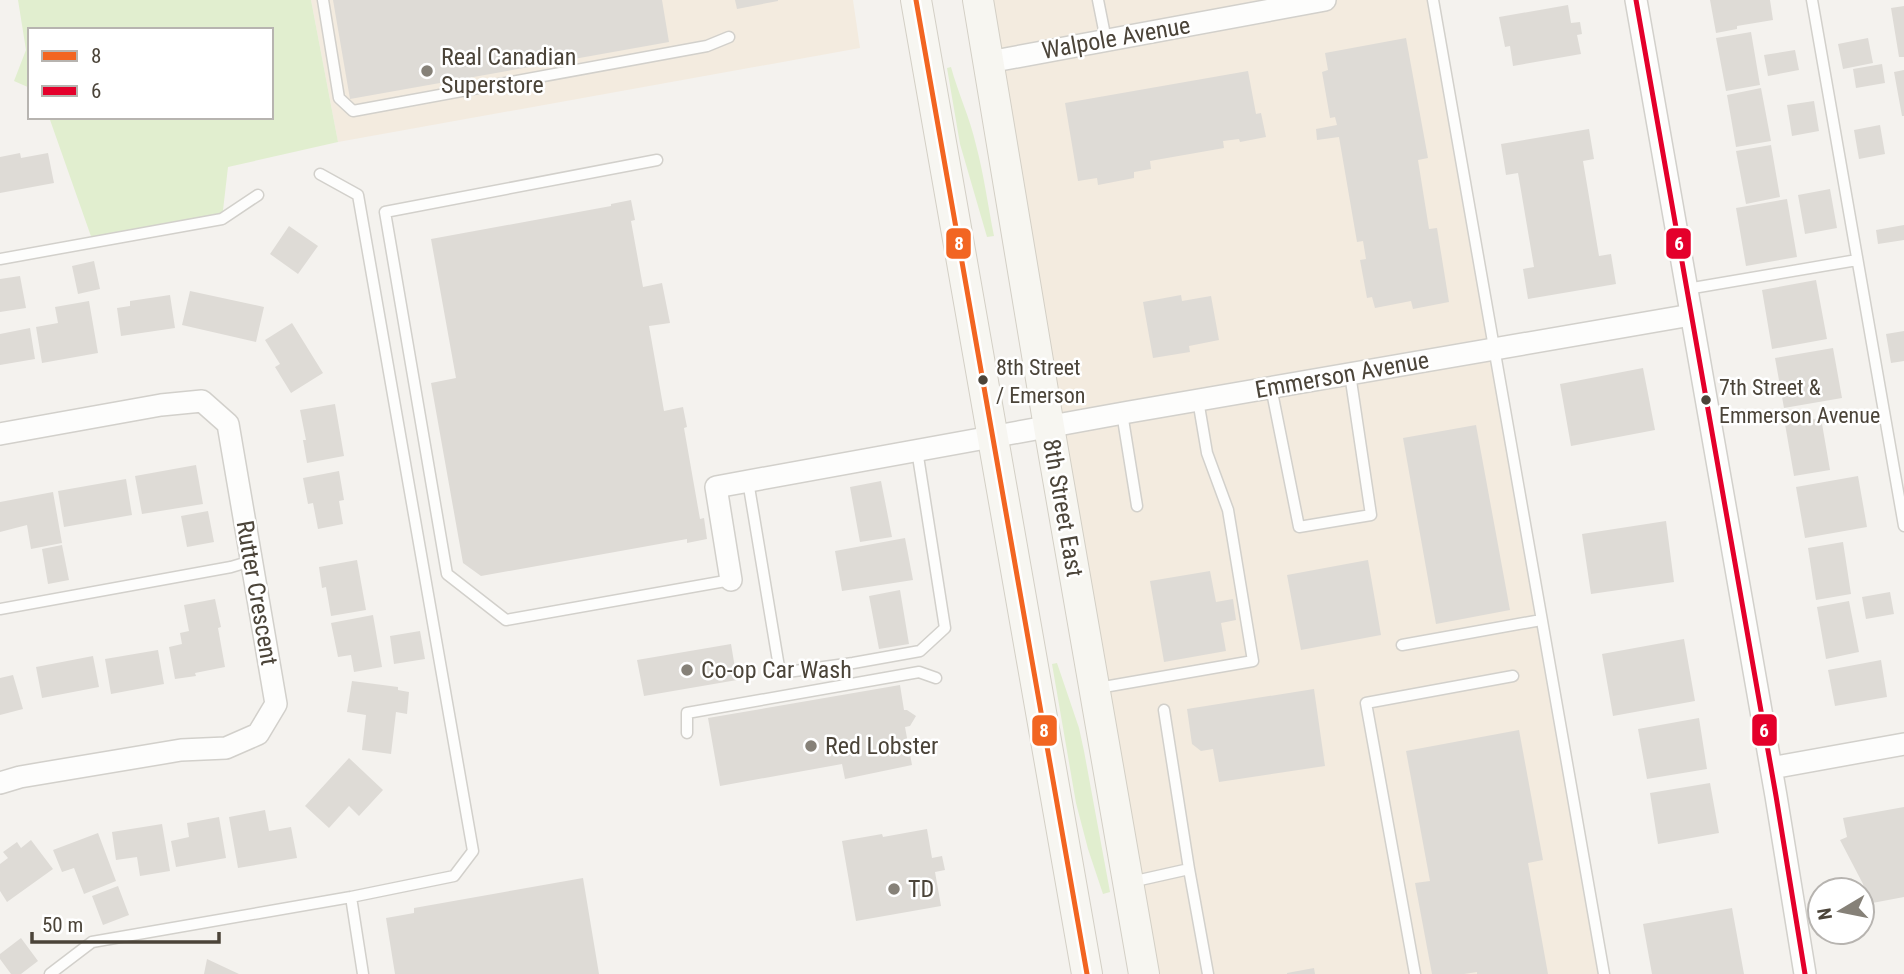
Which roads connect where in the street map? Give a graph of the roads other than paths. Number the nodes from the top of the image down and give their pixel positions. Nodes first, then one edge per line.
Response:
1 (323, 0) edge
2 (916, 0) edge
3 (978, 0) edge
4 (1098, 0) edge
5 (1325, 0) edge
6 (1433, 0) edge
7 (1636, 0) edge
8 (1812, 0) edge
9 (1265, 6) edge
10 (729, 37) dead end
11 (1106, 40) junction
12 (989, 62) junction
13 (657, 160) dead end
14 (320, 174) dead end
15 (258, 195) dead end
16 (0, 259) edge
17 (1857, 260) junction
18 (1687, 289) junction
19 (1691, 315) junction
20 (1493, 349) junction
21 (1350, 374) junction
22 (1271, 387) junction
23 (1198, 400) junction
24 (1122, 414) junction
25 (1049, 427) junction
26 (0, 434) edge
27 (993, 436) junction
28 (917, 450) junction
29 (748, 481) junction
30 (1137, 506) dead end
31 (1904, 526) edge
32 (251, 561) junction
33 (731, 580) joint
34 (0, 609) edge
35 (1541, 620) junction
36 (1402, 645) dead end
37 (1514, 677) dead end
38 (936, 678) dead end
39 (1095, 688) junction
40 (1164, 710) dead end
41 (687, 733) dead end
42 (1904, 744) edge
43 (1771, 768) junction
44 (0, 783) edge
45 (1189, 869) junction
46 (1128, 882) junction
47 (351, 897) junction
48 (50, 974) edge
49 (363, 974) edge
50 (1087, 974) edge
51 (1144, 974) edge
52 (1209, 974) edge
53 (1415, 974) edge
54 (1604, 974) edge
55 (1805, 974) edge

1 - 10 lane
2 - 27 main road
3 - 12 main road, 8th Street East
4 - 11 lane
5 - 9 street, Walpole Avenue
6 - 20 lane
7 - 18 street
8 - 17 lane
9 - 11 street, Walpole Avenue
11 - 12 street, Walpole Avenue
12 - 25 main road, 8th Street East
13 - 33 lane
14 - 47 lane
15 - 16 lane
17 - 18 lane
17 - 31 lane
18 - 19 street
19 - 20 street, Emmerson Avenue
19 - 43 street
20 - 21 street, Emmerson Avenue
20 - 35 lane
21 - 22 street, Emmerson Avenue
21 - 22 lane
22 - 23 street, Emmerson Avenue
23 - 24 street, Emmerson Avenue
23 - 39 lane
24 - 25 street, Emmerson Avenue
24 - 30 lane
25 - 27 street, Emmerson Avenue
25 - 39 main road, 8th Street East
26 - 32 street, Rutter Crescent
27 - 28 street, Emmerson Avenue
27 - 50 main road
28 - 29 street, Emmerson Avenue
28 - 29 lane
29 - 33 street, Emmerson Avenue
32 - 34 lane
32 - 44 street, Rutter Crescent
35 - 36 lane
35 - 54 lane
37 - 53 lane
38 - 41 lane
39 - 46 main road, 8th Street East
40 - 45 lane
42 - 43 street
43 - 55 street
45 - 46 lane
45 - 52 lane
46 - 51 main road, 8th Street East
47 - 48 lane
47 - 49 lane

